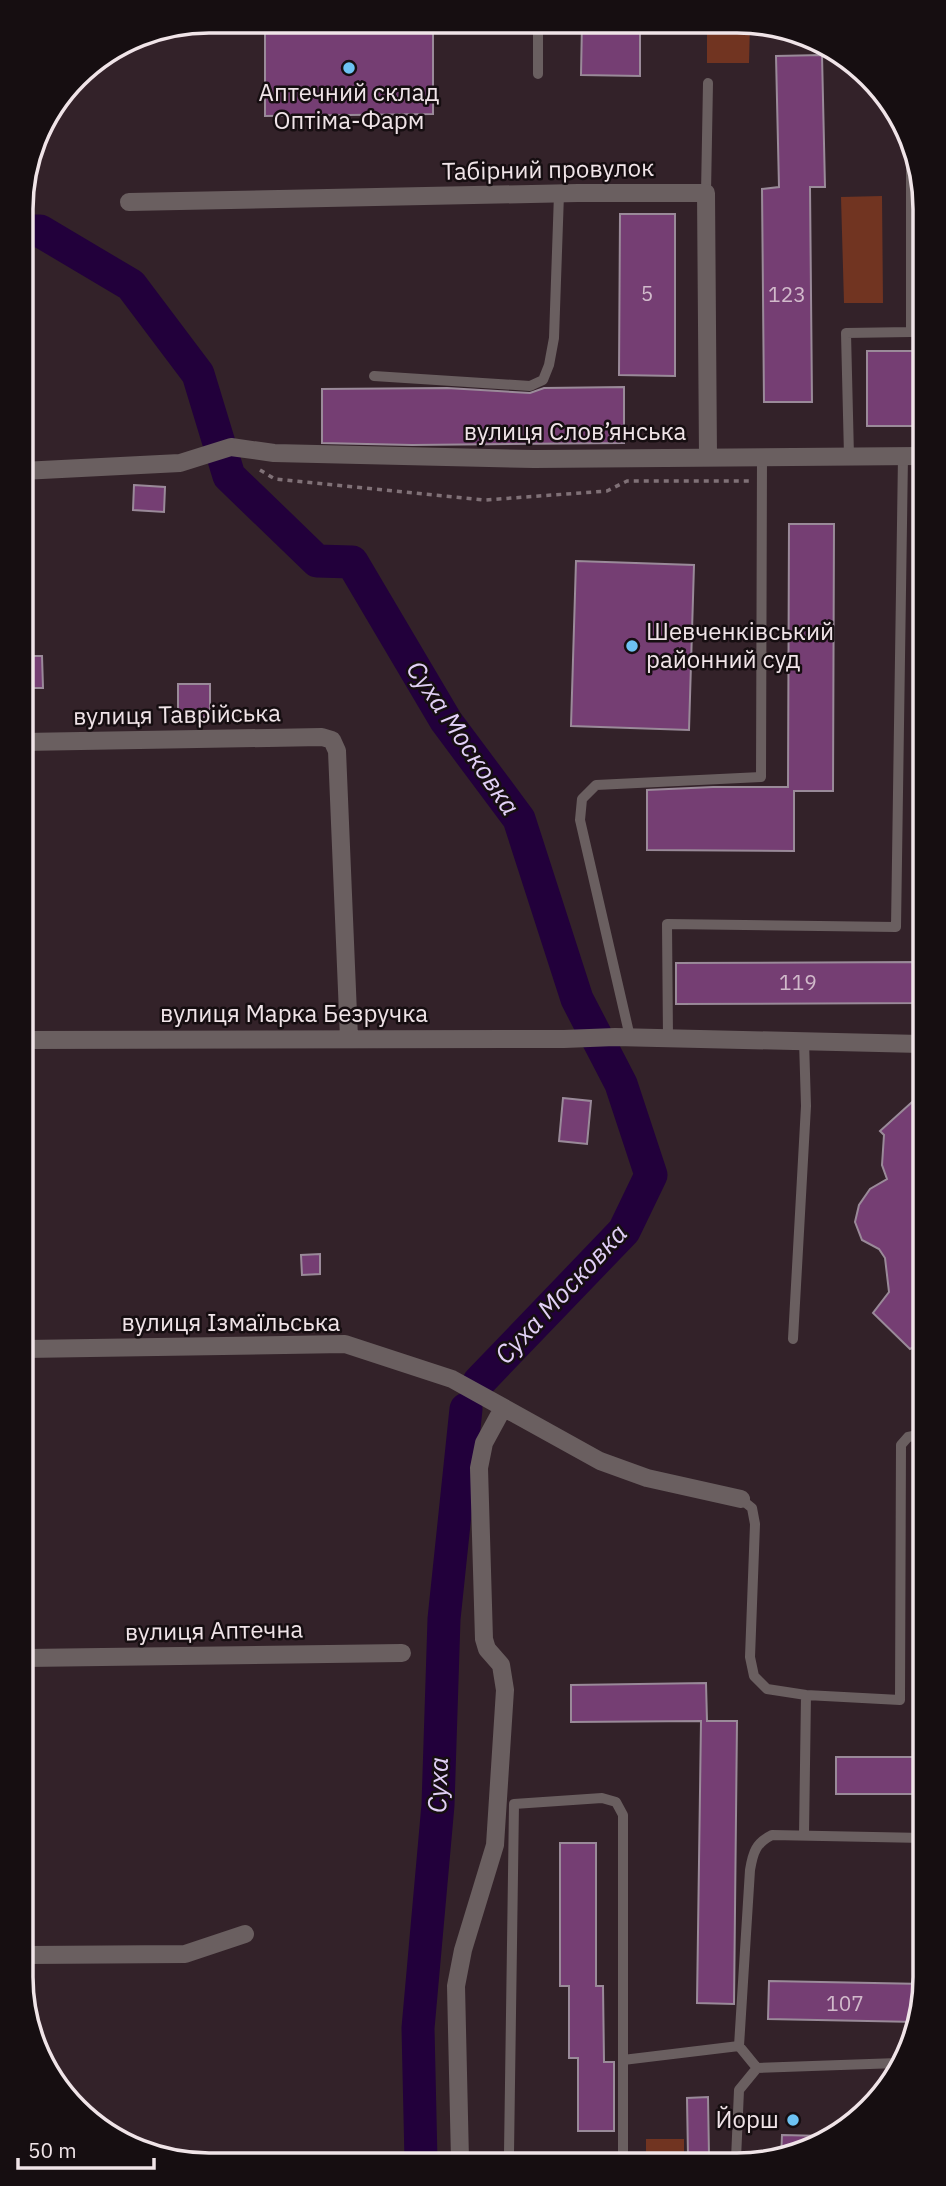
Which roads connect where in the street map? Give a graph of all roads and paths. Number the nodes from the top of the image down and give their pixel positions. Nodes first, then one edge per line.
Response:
1 (538, 33) edge
2 (538, 75) dead end
3 (708, 83) dead end
4 (706, 193) junction
5 (559, 194) junction
6 (129, 202) dead end
7 (913, 265) edge
8 (374, 376) dead end
9 (708, 456) junction
10 (762, 456) junction
11 (849, 456) junction
12 (911, 456) edge
13 (255, 467) dead end
14 (34, 470) edge
15 (762, 481) junction
16 (34, 742) edge
17 (623, 1037) junction
18 (349, 1038) junction
19 (668, 1038) junction
20 (34, 1040) edge
21 (804, 1041) junction
22 (913, 1044) edge
23 (793, 1339) dead end
24 (33, 1349) edge
25 (503, 1408) junction
26 (912, 1436) edge
27 (741, 1499) joint
28 (402, 1653) dead end
29 (33, 1658) edge
30 (806, 1695) junction
31 (506, 1804) junction
32 (804, 1835) junction
33 (912, 1838) edge
34 (245, 1934) dead end
35 (33, 1955) edge
36 (739, 2046) junction
37 (623, 2060) junction
38 (890, 2063) edge
39 (757, 2068) junction
40 (460, 2153) edge
41 (509, 2153) edge
42 (623, 2153) edge
43 (736, 2153) edge

1 - 2 lane
3 - 4 lane
4 - 5 street, Табірний провулок
4 - 9 street
5 - 6 street, Табірний провулок
5 - 8 lane
7 - 11 lane
9 - 10 street, вулиця Слов’янська
9 - 14 street, вулиця Слов’янська
10 - 11 street, вулиця Слов’янська
10 - 15 lane
11 - 12 street, вулиця Слов’янська
12 - 19 lane
13 - 15 path
15 - 17 lane
16 - 18 street, вулиця Таврійська
17 - 18 street, вулиця Марка Безручка
17 - 19 street
18 - 20 street, вулиця Марка Безручка
19 - 21 street
21 - 22 street
21 - 23 lane
24 - 25 street, вулиця Ізмаїльська
25 - 27 street, вулиця Ізмаїльська
25 - 31 street
26 - 30 lane
27 - 30 lane
28 - 29 street, вулиця Аптечна
30 - 32 lane
31 - 37 lane
31 - 40 street
31 - 41 lane
32 - 33 lane
32 - 36 lane
34 - 35 street
36 - 37 lane
36 - 39 lane
37 - 42 lane
38 - 39 lane
39 - 43 lane

